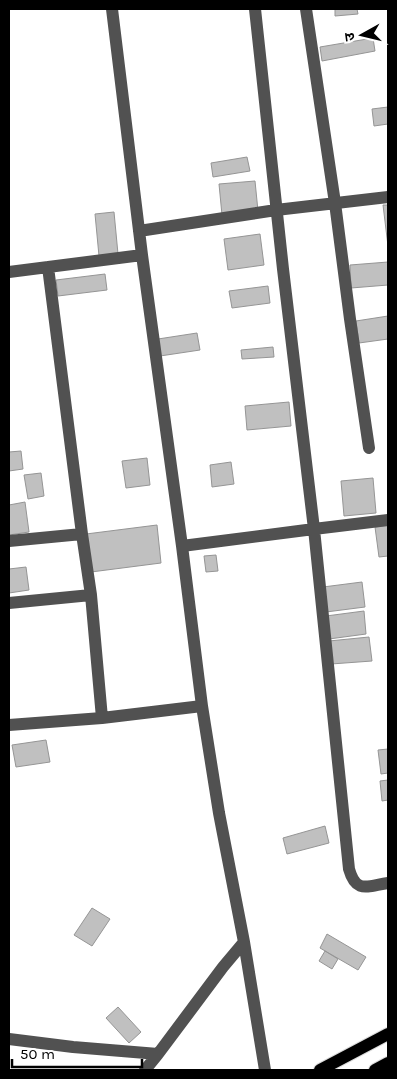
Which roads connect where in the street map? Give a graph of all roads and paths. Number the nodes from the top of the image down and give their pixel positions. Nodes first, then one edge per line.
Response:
1 (112, 9) edge
2 (255, 9) edge
3 (306, 9) edge
4 (388, 197) edge
5 (335, 203) junction
6 (276, 210) junction
7 (139, 231) junction
8 (142, 255) junction
9 (48, 267) junction
10 (9, 272) edge
11 (369, 448) dead end
12 (388, 520) edge
13 (314, 529) junction
14 (82, 534) junction
15 (9, 541) edge
16 (182, 546) junction
17 (91, 595) junction
18 (9, 602) edge
19 (202, 706) junction
20 (102, 718) junction
21 (9, 725) edge
22 (388, 883) edge
23 (244, 942) junction
24 (388, 1034) edge
25 (9, 1040) edge
26 (158, 1054) junction
27 (388, 1063) edge
28 (145, 1070) edge
29 (265, 1070) edge
30 (320, 1070) edge
31 (375, 1070) edge

1 - 7 street
2 - 6 street
3 - 5 street
4 - 5 street
5 - 6 street
5 - 11 street
6 - 7 street
6 - 13 street
7 - 8 street
8 - 9 street
8 - 16 street
9 - 10 street
9 - 14 street
12 - 13 street
13 - 16 street
13 - 22 street
14 - 15 street
14 - 17 street
16 - 19 street
17 - 18 street
17 - 20 street
19 - 20 street
19 - 23 street
20 - 21 street
23 - 26 street
23 - 29 street
24 - 30 main road
25 - 26 street
26 - 28 street
27 - 31 main road

